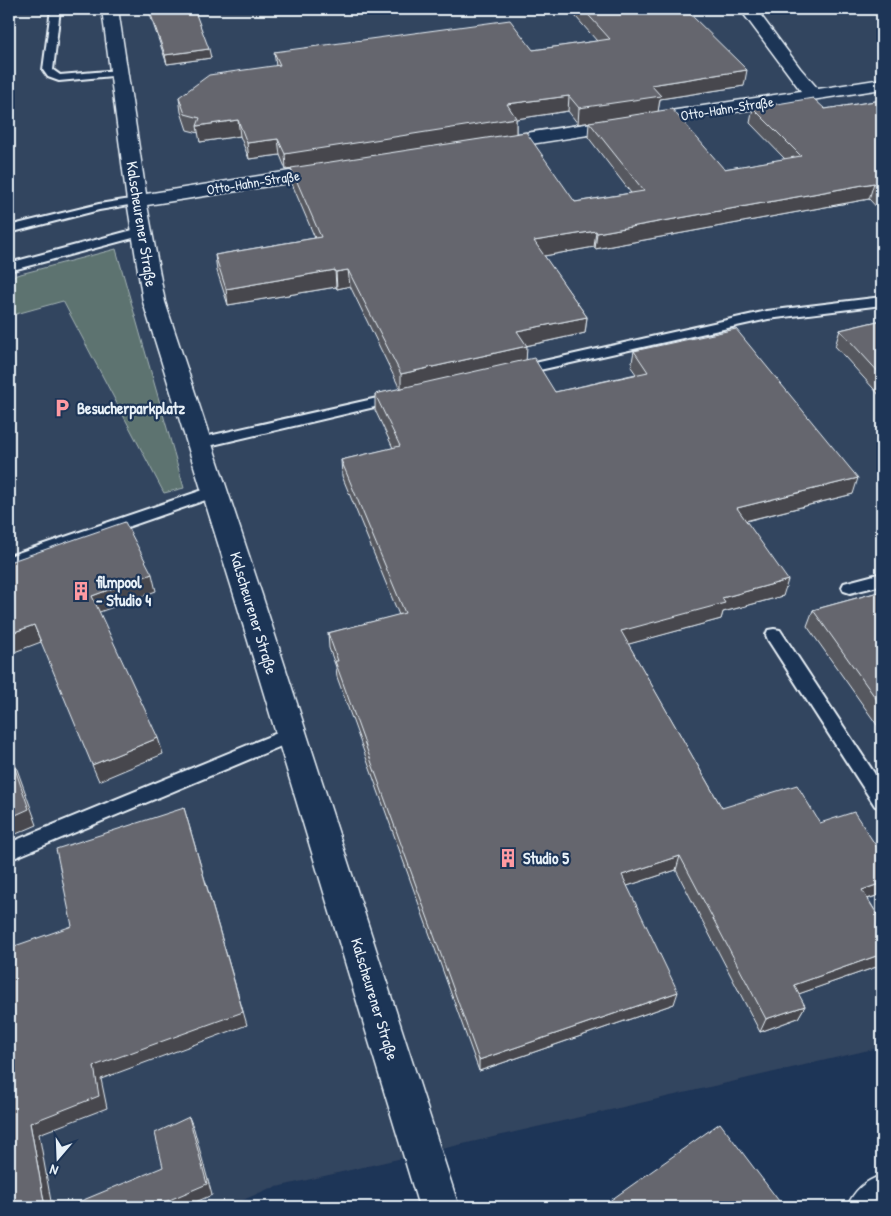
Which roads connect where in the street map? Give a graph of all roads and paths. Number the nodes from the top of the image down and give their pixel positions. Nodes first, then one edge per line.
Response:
1 (55, 9) edge
2 (110, 9) edge
3 (748, 9) edge
4 (119, 73) junction
5 (881, 85) edge
6 (813, 94) junction
7 (479, 147) edge
8 (343, 168) edge
9 (137, 201) junction
10 (9, 230) edge
11 (144, 231) junction
12 (9, 268) edge
13 (882, 301) edge
14 (502, 375) edge
15 (406, 396) edge
16 (200, 443) junction
17 (215, 491) junction
18 (9, 562) edge
19 (882, 578) edge
20 (850, 587) dead end
21 (774, 635) dead end
22 (292, 734) junction
23 (882, 800) edge
24 (9, 852) edge
25 (882, 1194) edge
26 (439, 1207) edge
27 (866, 1207) edge

1 - 4 lane
2 - 4 street, Kalscheurener Straße
3 - 6 street
4 - 9 street, Kalscheurener Straße
5 - 6 street, Otto-Hahn-Straße
6 - 7 street, Otto-Hahn-Straße
8 - 9 street, Otto-Hahn-Straße
9 - 10 lane
9 - 11 street, Kalscheurener Straße
11 - 12 lane
11 - 16 street, Kalscheurener Straße
13 - 14 lane
15 - 16 lane
16 - 17 street, Kalscheurener Straße
17 - 18 lane
17 - 22 street, Kalscheurener Straße
19 - 20 lane
21 - 23 lane
22 - 24 lane
22 - 26 street, Kalscheurener Straße
25 - 27 street

